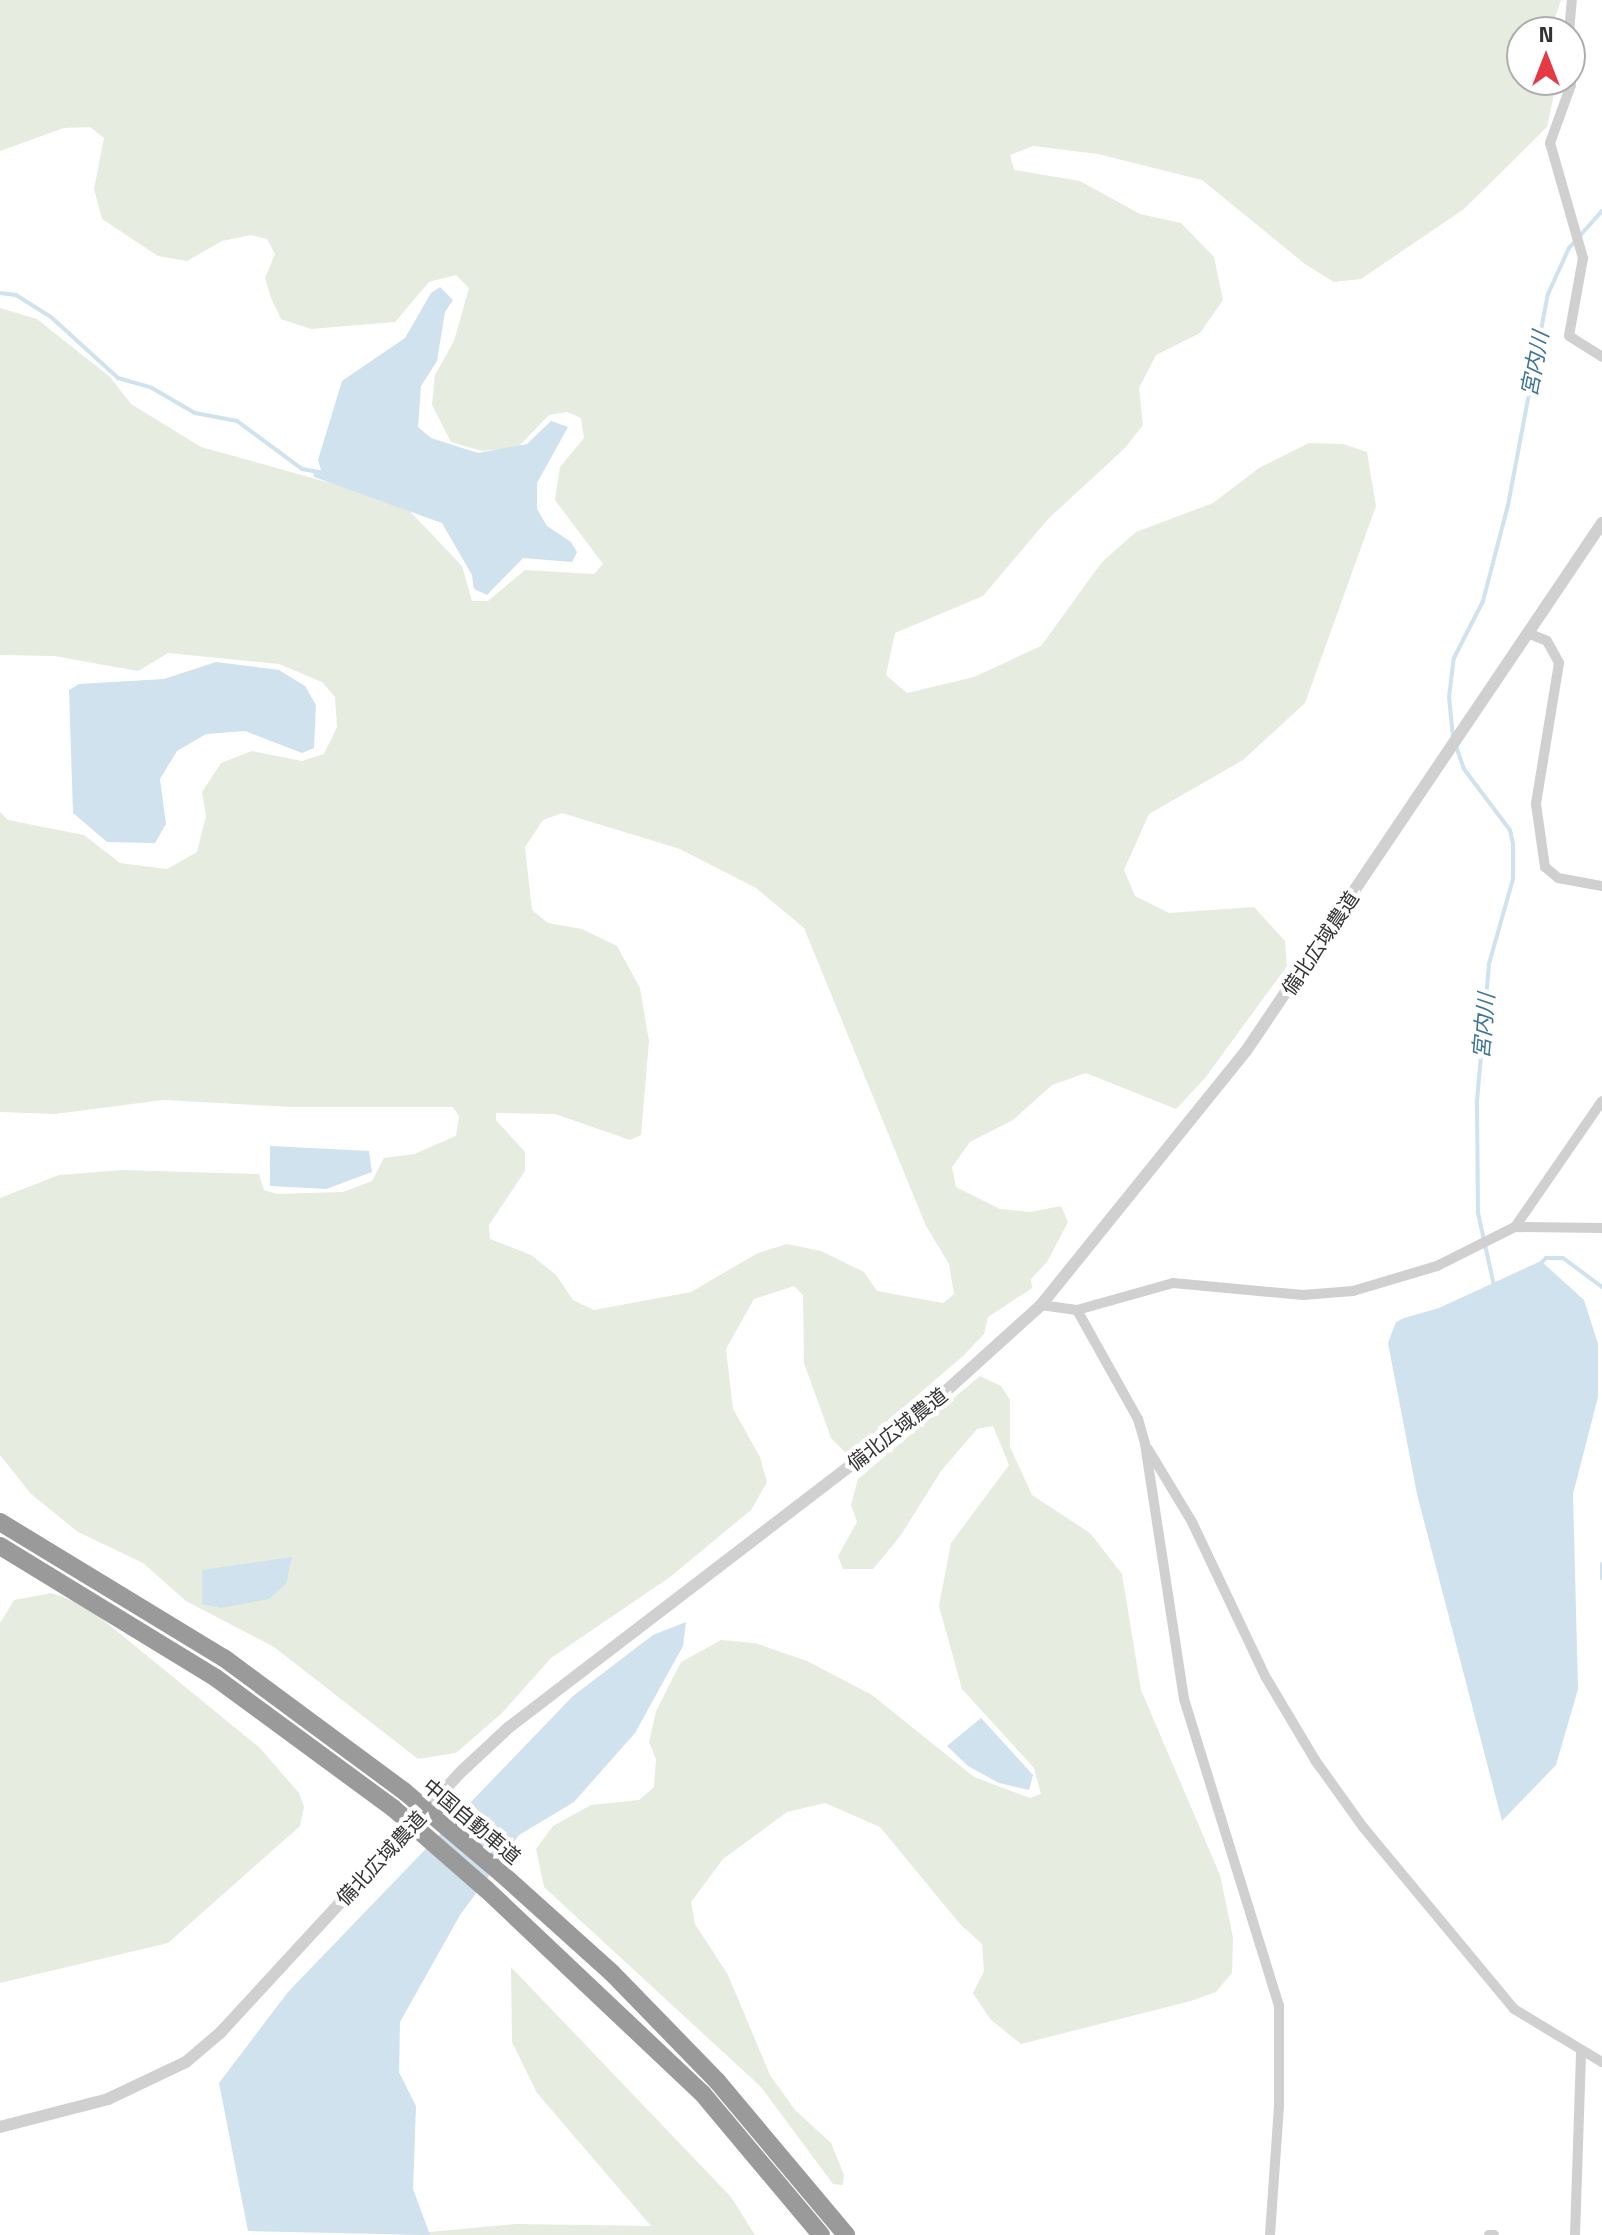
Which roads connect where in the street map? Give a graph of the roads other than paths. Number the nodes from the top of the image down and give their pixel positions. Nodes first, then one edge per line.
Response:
1 (1567, 96) edge
2 (1602, 357) edge
3 (1602, 523) edge
4 (1530, 634) junction
5 (1602, 886) edge
6 (1602, 1101) edge
7 (1515, 1227) junction
8 (1602, 1228) edge
9 (1041, 1305) junction
10 (1077, 1310) junction
11 (1145, 1444) junction
12 (0, 1522) edge
13 (0, 1546) edge
14 (1581, 2052) junction
15 (1602, 2062) edge
16 (0, 2127) edge
17 (821, 2235) edge
18 (846, 2235) edge
19 (1270, 2235) edge
20 (1575, 2235) edge

1 - 2 street
3 - 4 street, 備北広域農道
4 - 5 street
4 - 9 street, 備北広域農道
6 - 7 street
7 - 8 street
7 - 10 street
9 - 10 street
9 - 16 street, 備北広域農道
10 - 11 street
11 - 14 street
11 - 19 street
12 - 18 highway, 中国自動車道, bridge
13 - 17 highway, 中国自動車道, bridge
14 - 15 street
14 - 20 street

